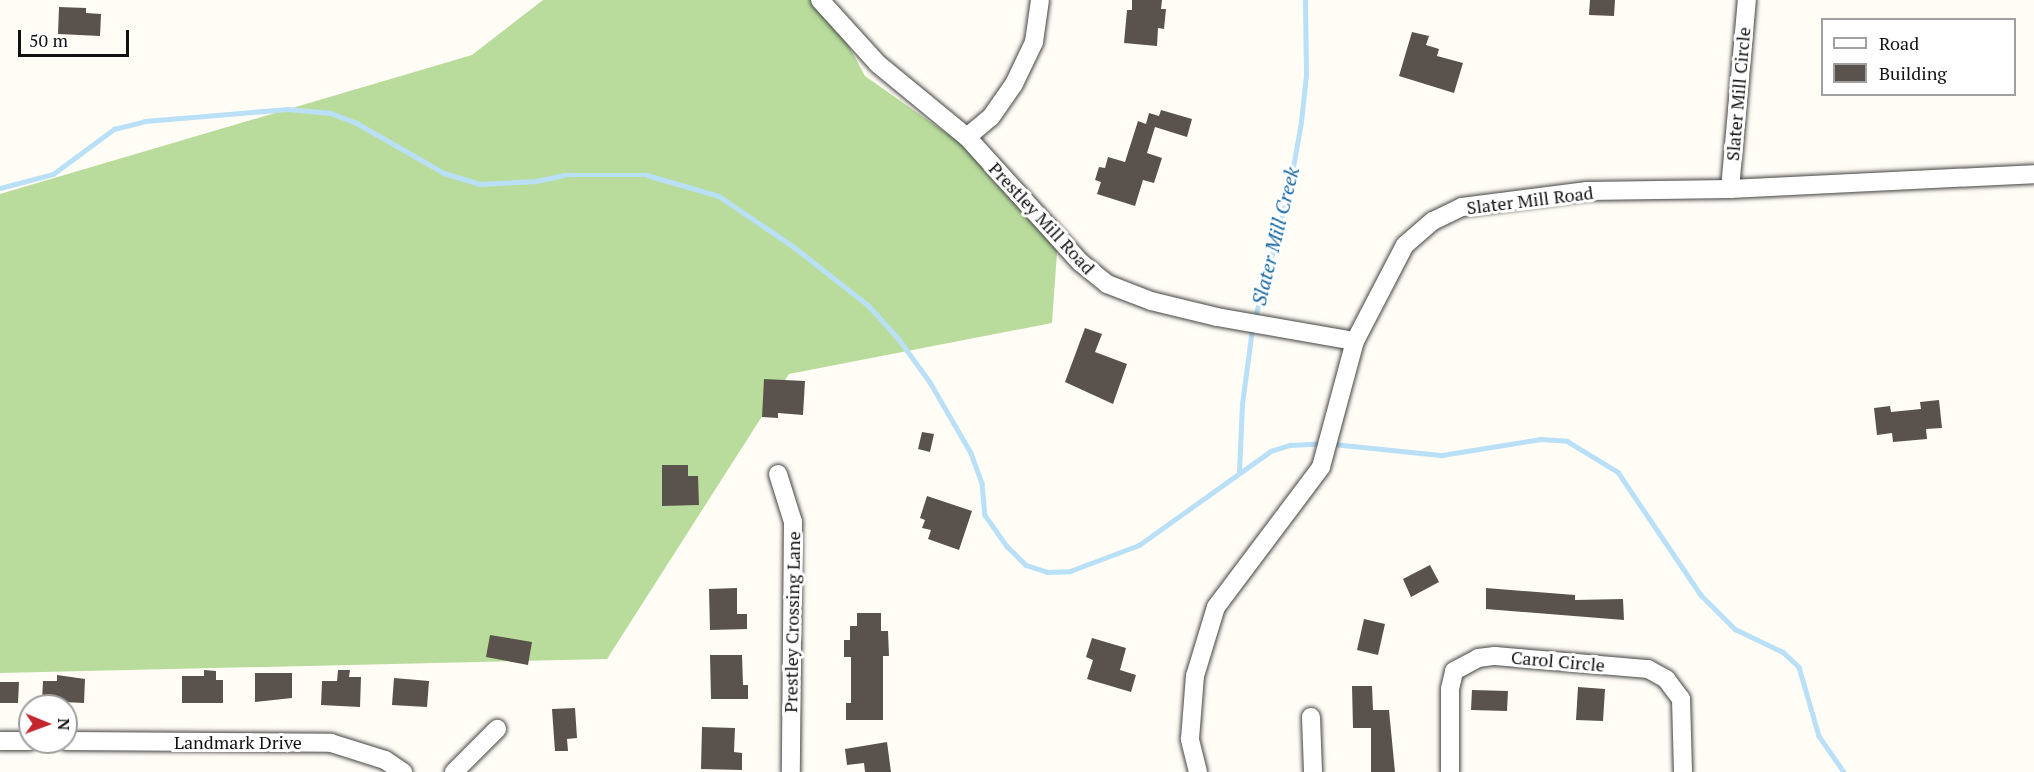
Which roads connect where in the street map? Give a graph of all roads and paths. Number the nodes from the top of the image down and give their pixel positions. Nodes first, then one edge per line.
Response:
1 (820, 0) edge
2 (1040, 0) edge
3 (1747, 0) edge
4 (967, 137) junction
5 (2034, 174) edge
6 (1730, 189) junction
7 (1355, 341) junction
8 (778, 474) dead end
9 (1311, 717) dead end
10 (497, 729) dead end
11 (0, 741) edge
12 (18, 741) edge
13 (78, 741) edge
14 (403, 772) edge
15 (454, 772) edge
16 (791, 772) edge
17 (1198, 772) edge
18 (1313, 772) edge
19 (1450, 772) edge
20 (1683, 772) edge

1 - 4 street, Prestley Mill Road
2 - 4 street
3 - 6 street, Slater Mill Circle
4 - 7 street, Prestley Mill Road
5 - 6 street, Slater Mill Road
6 - 7 street, Slater Mill Road
7 - 17 street, Slater Mill Road
8 - 16 street, Prestley Crossing Lane
9 - 18 street
10 - 15 street
11 - 12 street
13 - 14 street, Landmark Drive
19 - 20 street, Carol Circle

